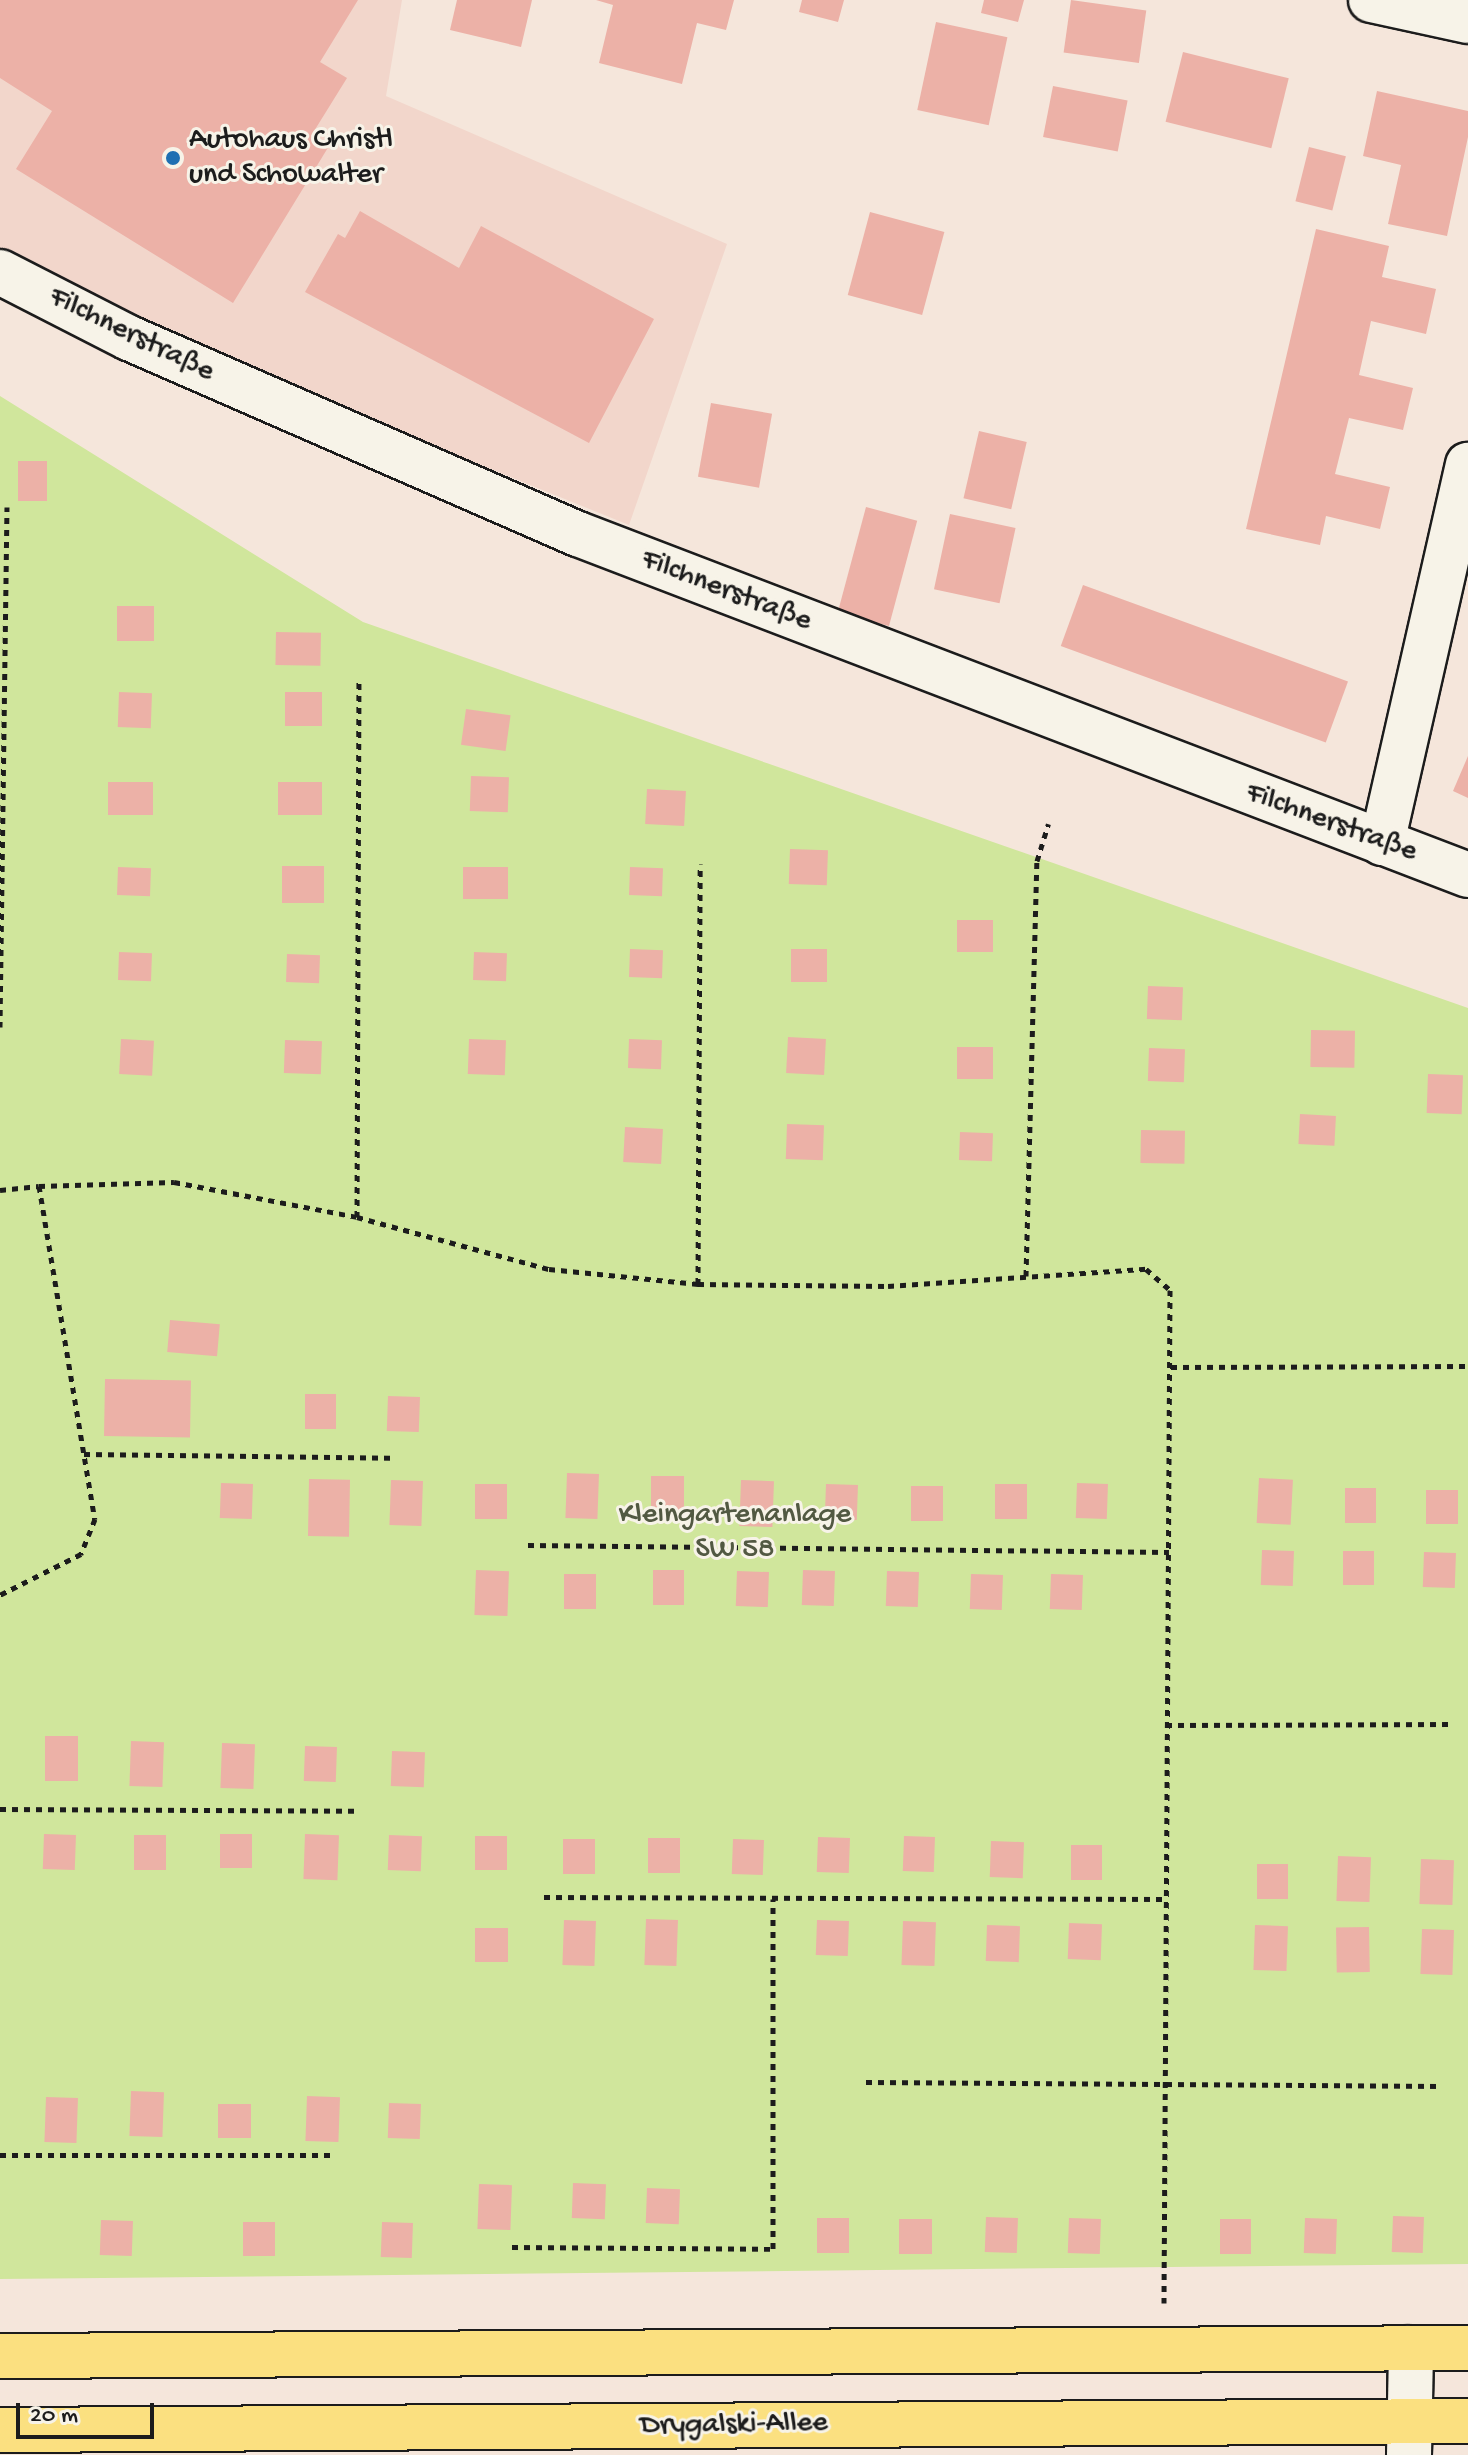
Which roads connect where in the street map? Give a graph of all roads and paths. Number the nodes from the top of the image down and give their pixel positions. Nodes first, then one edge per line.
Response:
1 (1371, 0) edge
2 (1468, 21) edge
3 (0, 272) edge
4 (1468, 465) edge
5 (7, 507) dead end
6 (359, 682) dead end
7 (1048, 824) dead end
8 (1382, 843) junction
9 (700, 864) dead end
10 (1468, 875) edge
11 (0, 1027) edge
12 (39, 1186) junction
13 (0, 1190) edge
14 (357, 1217) junction
15 (1026, 1276) junction
16 (698, 1284) junction
17 (1468, 1366) edge
18 (1171, 1367) junction
19 (84, 1454) junction
20 (391, 1458) dead end
21 (528, 1545) dead end
22 (1169, 1552) junction
23 (0, 1595) edge
24 (1452, 1724) dead end
25 (1166, 1725) junction
26 (0, 1809) edge
27 (356, 1811) dead end
28 (544, 1897) dead end
29 (773, 1899) junction
30 (1164, 1899) junction
31 (866, 2082) dead end
32 (1163, 2086) junction
33 (1440, 2086) dead end
34 (0, 2155) edge
35 (336, 2155) dead end
36 (512, 2247) dead end
37 (1164, 2303) dead end
38 (1411, 2348) junction
39 (1468, 2348) edge
40 (0, 2356) edge
41 (1468, 2421) edge
42 (0, 2430) edge
43 (1410, 2438) edge

1 - 2 street
3 - 8 street, Filchnerstraße
4 - 8 street
5 - 11 path
6 - 14 path
7 - 15 path
8 - 10 street, Filchnerstraße
9 - 16 path
12 - 13 path
12 - 14 path
12 - 19 path
14 - 16 path
15 - 16 path
15 - 18 path
17 - 18 path
18 - 22 path
19 - 20 path
19 - 23 path
21 - 22 path
22 - 25 path
24 - 25 path
25 - 30 path
26 - 27 path
28 - 29 path
29 - 30 path
29 - 36 path
30 - 32 path
31 - 32 path
32 - 33 path
32 - 37 path
34 - 35 path
38 - 39 main road
38 - 40 main road
38 - 43 street
41 - 43 main road, Drygalski-Allee
42 - 43 main road, Drygalski-Allee

